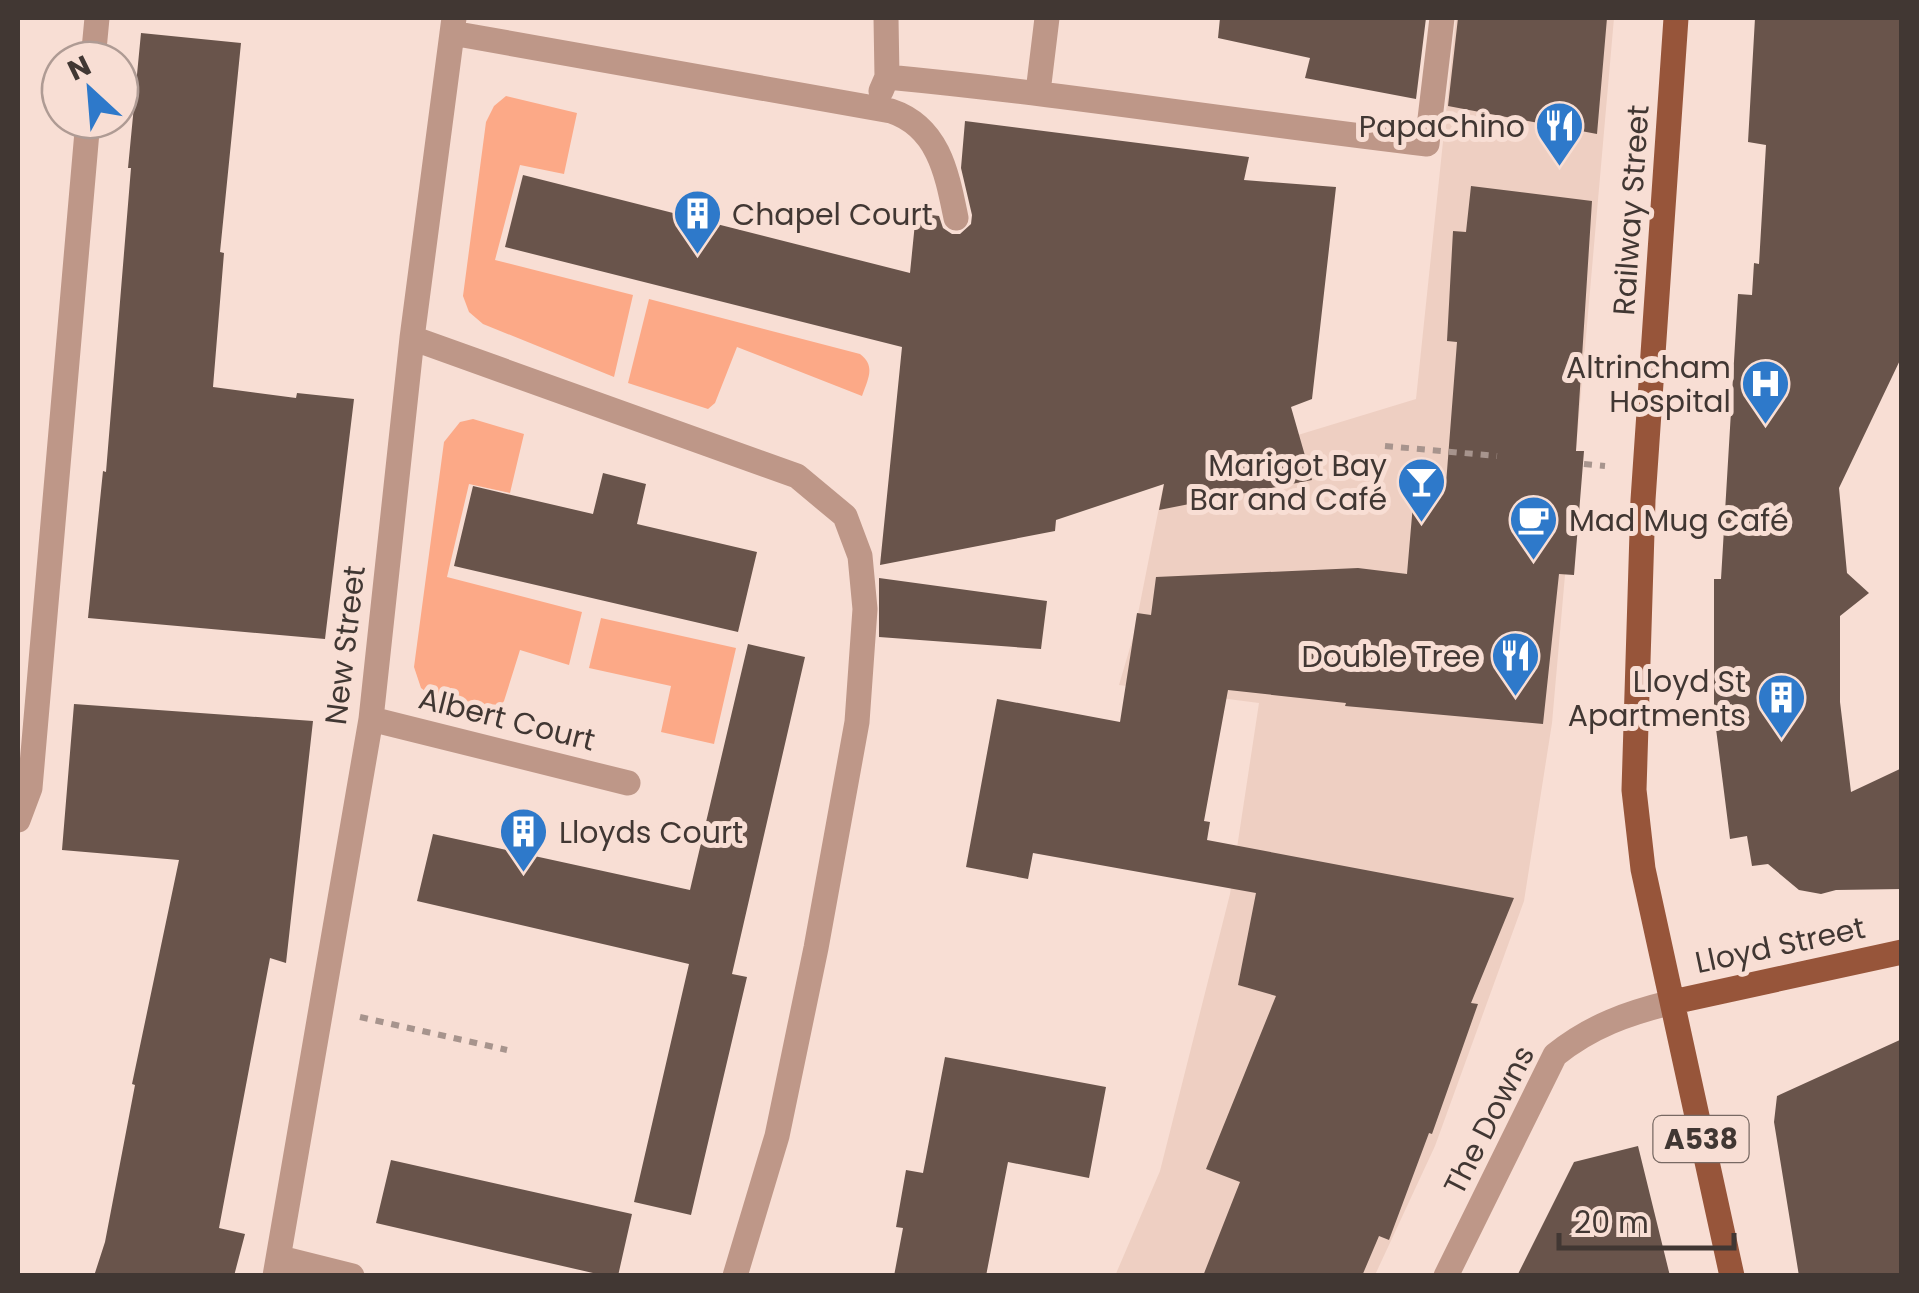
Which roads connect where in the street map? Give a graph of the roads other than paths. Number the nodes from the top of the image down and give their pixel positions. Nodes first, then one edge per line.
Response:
1 (886, 18) edge
2 (1048, 18) edge
3 (1442, 18) edge
4 (1676, 18) edge
5 (453, 25) edge
6 (887, 77) junction
7 (1038, 92) junction
8 (873, 108) junction
9 (86, 140) edge
10 (956, 218) dead end
11 (412, 338) junction
12 (371, 719) junction
13 (628, 783) dead end
14 (18, 820) edge
15 (1902, 952) edge
16 (1672, 1002) junction
17 (277, 1267) edge
18 (352, 1276) edge
19 (736, 1276) edge
20 (1446, 1276) edge
21 (1732, 1276) edge

1 - 6 street
2 - 7 street
3 - 7 street
4 - 16 main road, Railway Street
5 - 8 street
5 - 11 street, New Street
6 - 7 street
6 - 8 street
8 - 10 street
9 - 14 street
11 - 12 street, New Street
11 - 19 street
12 - 13 street, Albert Court
12 - 17 street, New Street
15 - 16 main road, Lloyd Street
16 - 20 street, The Downs
16 - 21 main road, A538
17 - 18 street

